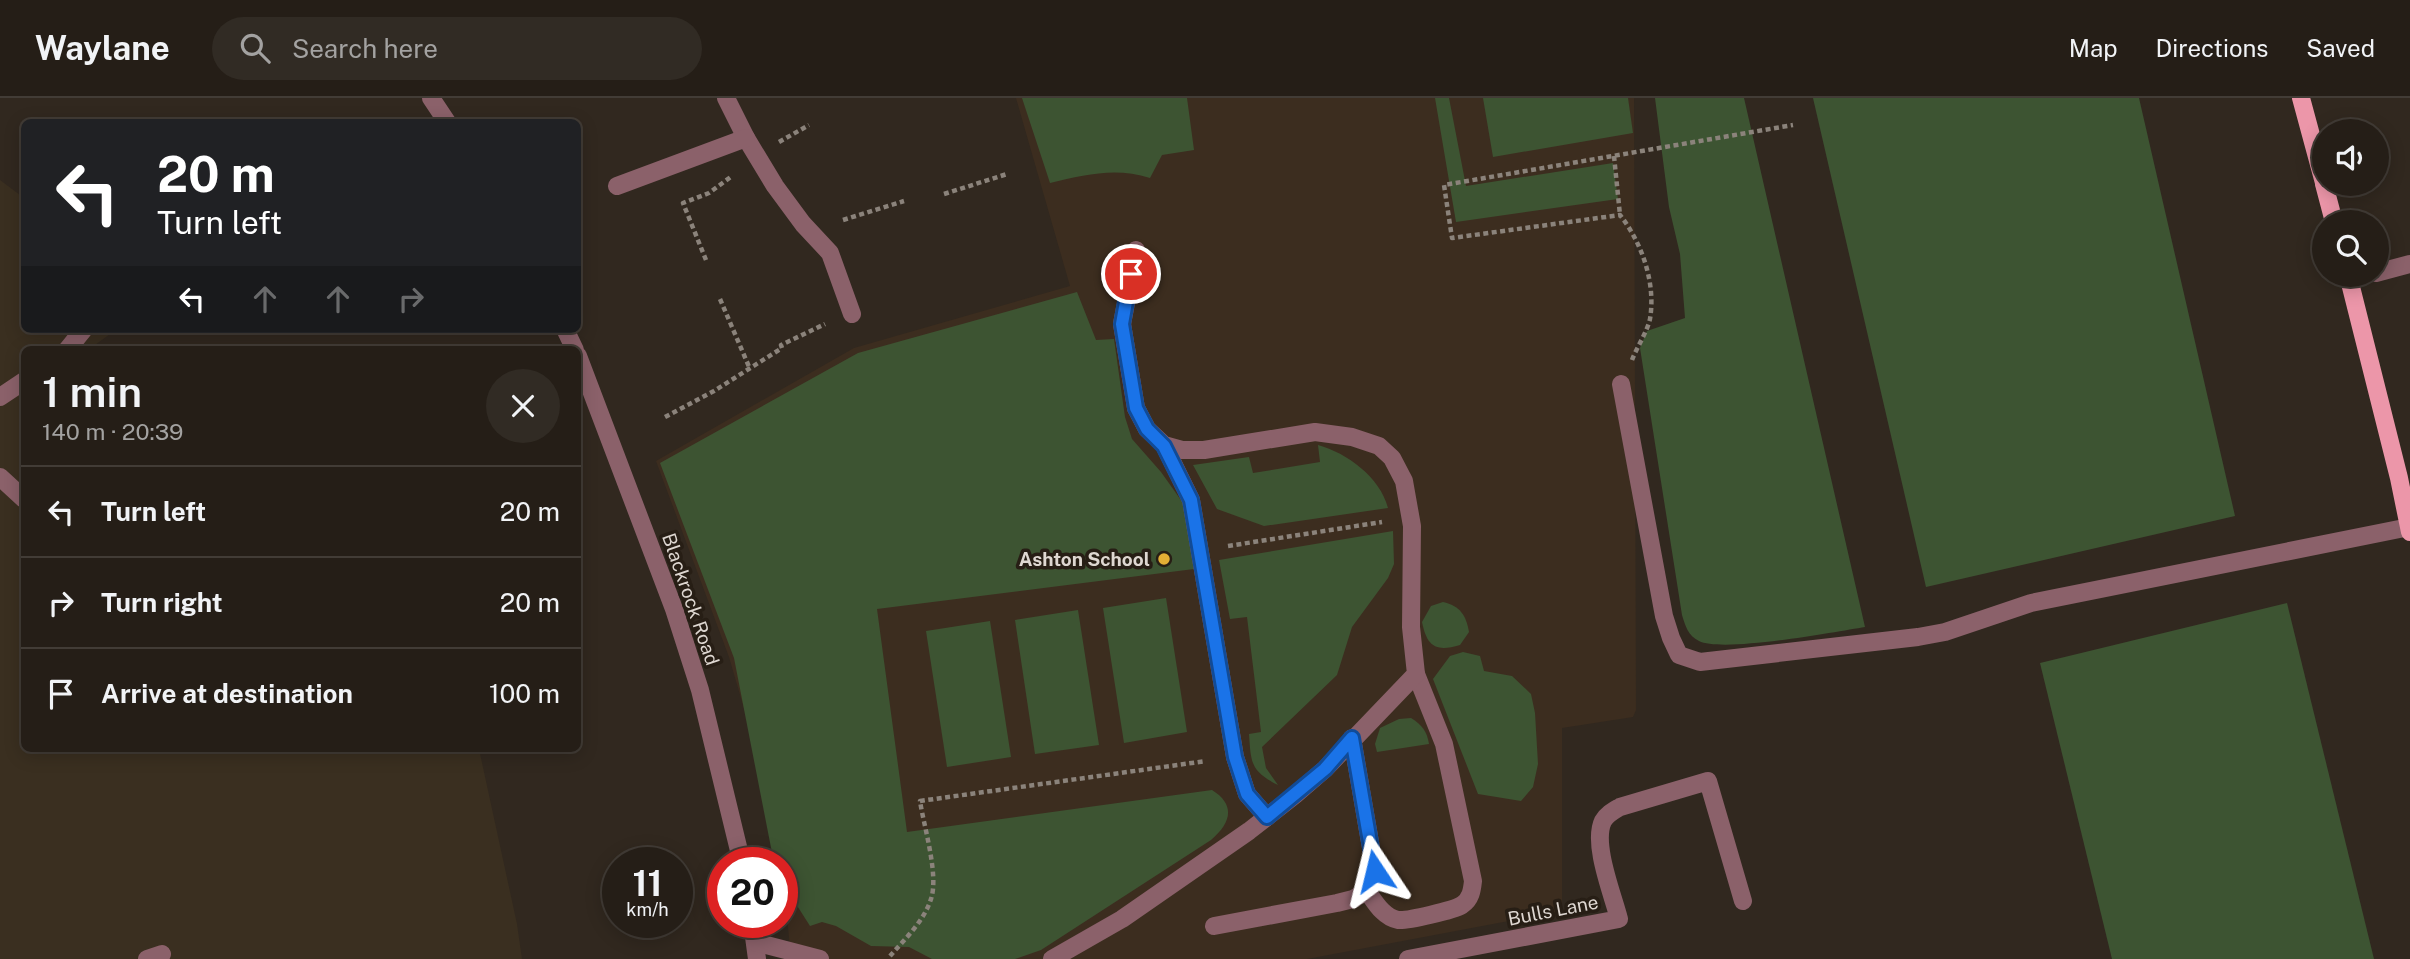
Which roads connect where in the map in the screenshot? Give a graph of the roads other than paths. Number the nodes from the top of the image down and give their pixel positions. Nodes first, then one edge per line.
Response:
1 (431, 98) edge
2 (726, 98) edge
3 (2301, 98) edge
4 (445, 119) edge
5 (746, 138) junction
6 (2312, 139) edge
7 (617, 186) dead end
8 (1136, 250) dead end
9 (2410, 264) edge
10 (2389, 270) edge
11 (2351, 287) edge
12 (852, 313) road end
13 (581, 364) edge
14 (21, 383) edge
15 (1620, 384) road end
16 (0, 397) edge
17 (1164, 446) junction
18 (0, 477) edge
19 (21, 496) edge
20 (2409, 530) edge
21 (1416, 674) junction
22 (1352, 738) junction
23 (1267, 817) junction
24 (738, 847) edge
25 (1367, 891) junction
26 (1743, 901) dead end
27 (1214, 926) dead end
28 (756, 950) edge
29 (820, 959) edge
30 (1052, 959) edge
31 (1408, 959) edge

1 - 4 street
2 - 5 street
3 - 6 main road
5 - 7 street
5 - 12 street
8 - 17 street
9 - 10 street
11 - 20 main road
13 - 24 street, Blackrock Road
14 - 16 street
15 - 20 street
17 - 21 street
17 - 23 street
18 - 19 street
21 - 22 street
21 - 25 street
22 - 23 street
22 - 25 street
23 - 30 street
25 - 27 street
26 - 31 street, Bulls Lane
28 - 29 street

